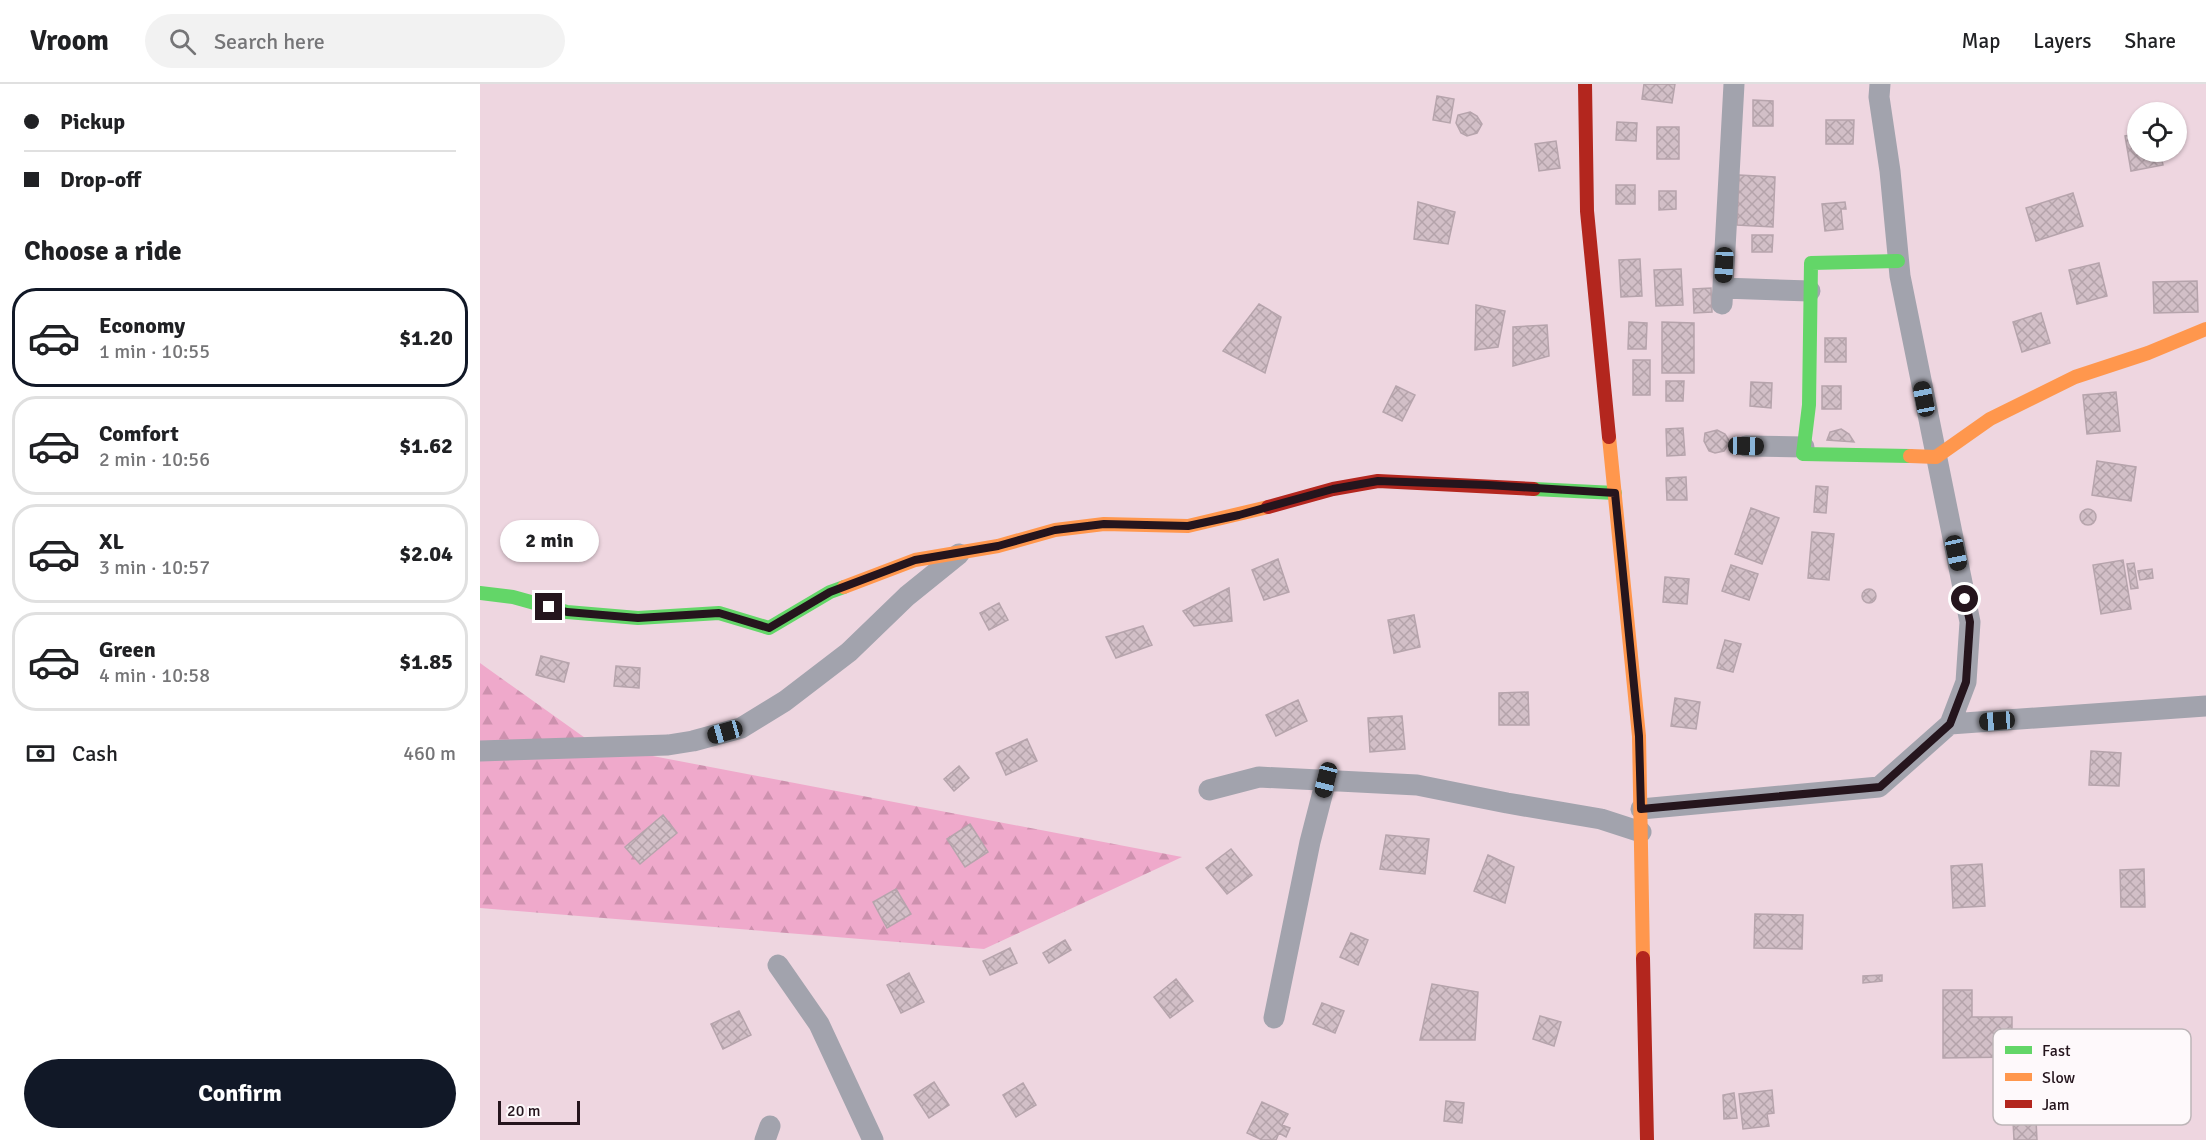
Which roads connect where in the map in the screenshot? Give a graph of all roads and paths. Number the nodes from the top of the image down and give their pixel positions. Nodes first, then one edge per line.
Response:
1 (1585, 84) edge
2 (1734, 84) edge
3 (1880, 84) edge
4 (1898, 261) junction
5 (1810, 291) junction
6 (2206, 328) edge
7 (1746, 446) dead end
8 (1804, 447) junction
9 (1936, 457) junction
10 (1615, 493) junction
11 (962, 552) junction
12 (480, 593) edge
13 (2206, 706) edge
14 (1950, 724) junction
15 (480, 750) edge
16 (1326, 780) junction
17 (1209, 790) dead end
18 (1641, 809) junction
19 (1641, 832) junction
20 (778, 965) dead end
21 (1274, 1018) dead end
22 (873, 1140) edge
23 (1647, 1140) edge

1 - 10 street
2 - 5 street
3 - 4 street
4 - 5 street
4 - 9 street
5 - 8 street
6 - 9 street
7 - 8 street
8 - 9 street
9 - 14 street
10 - 11 street
10 - 18 street
11 - 12 street
11 - 15 street
13 - 14 street
14 - 18 street
16 - 17 street
16 - 19 street
16 - 21 street
18 - 19 street
19 - 23 street
20 - 22 street

